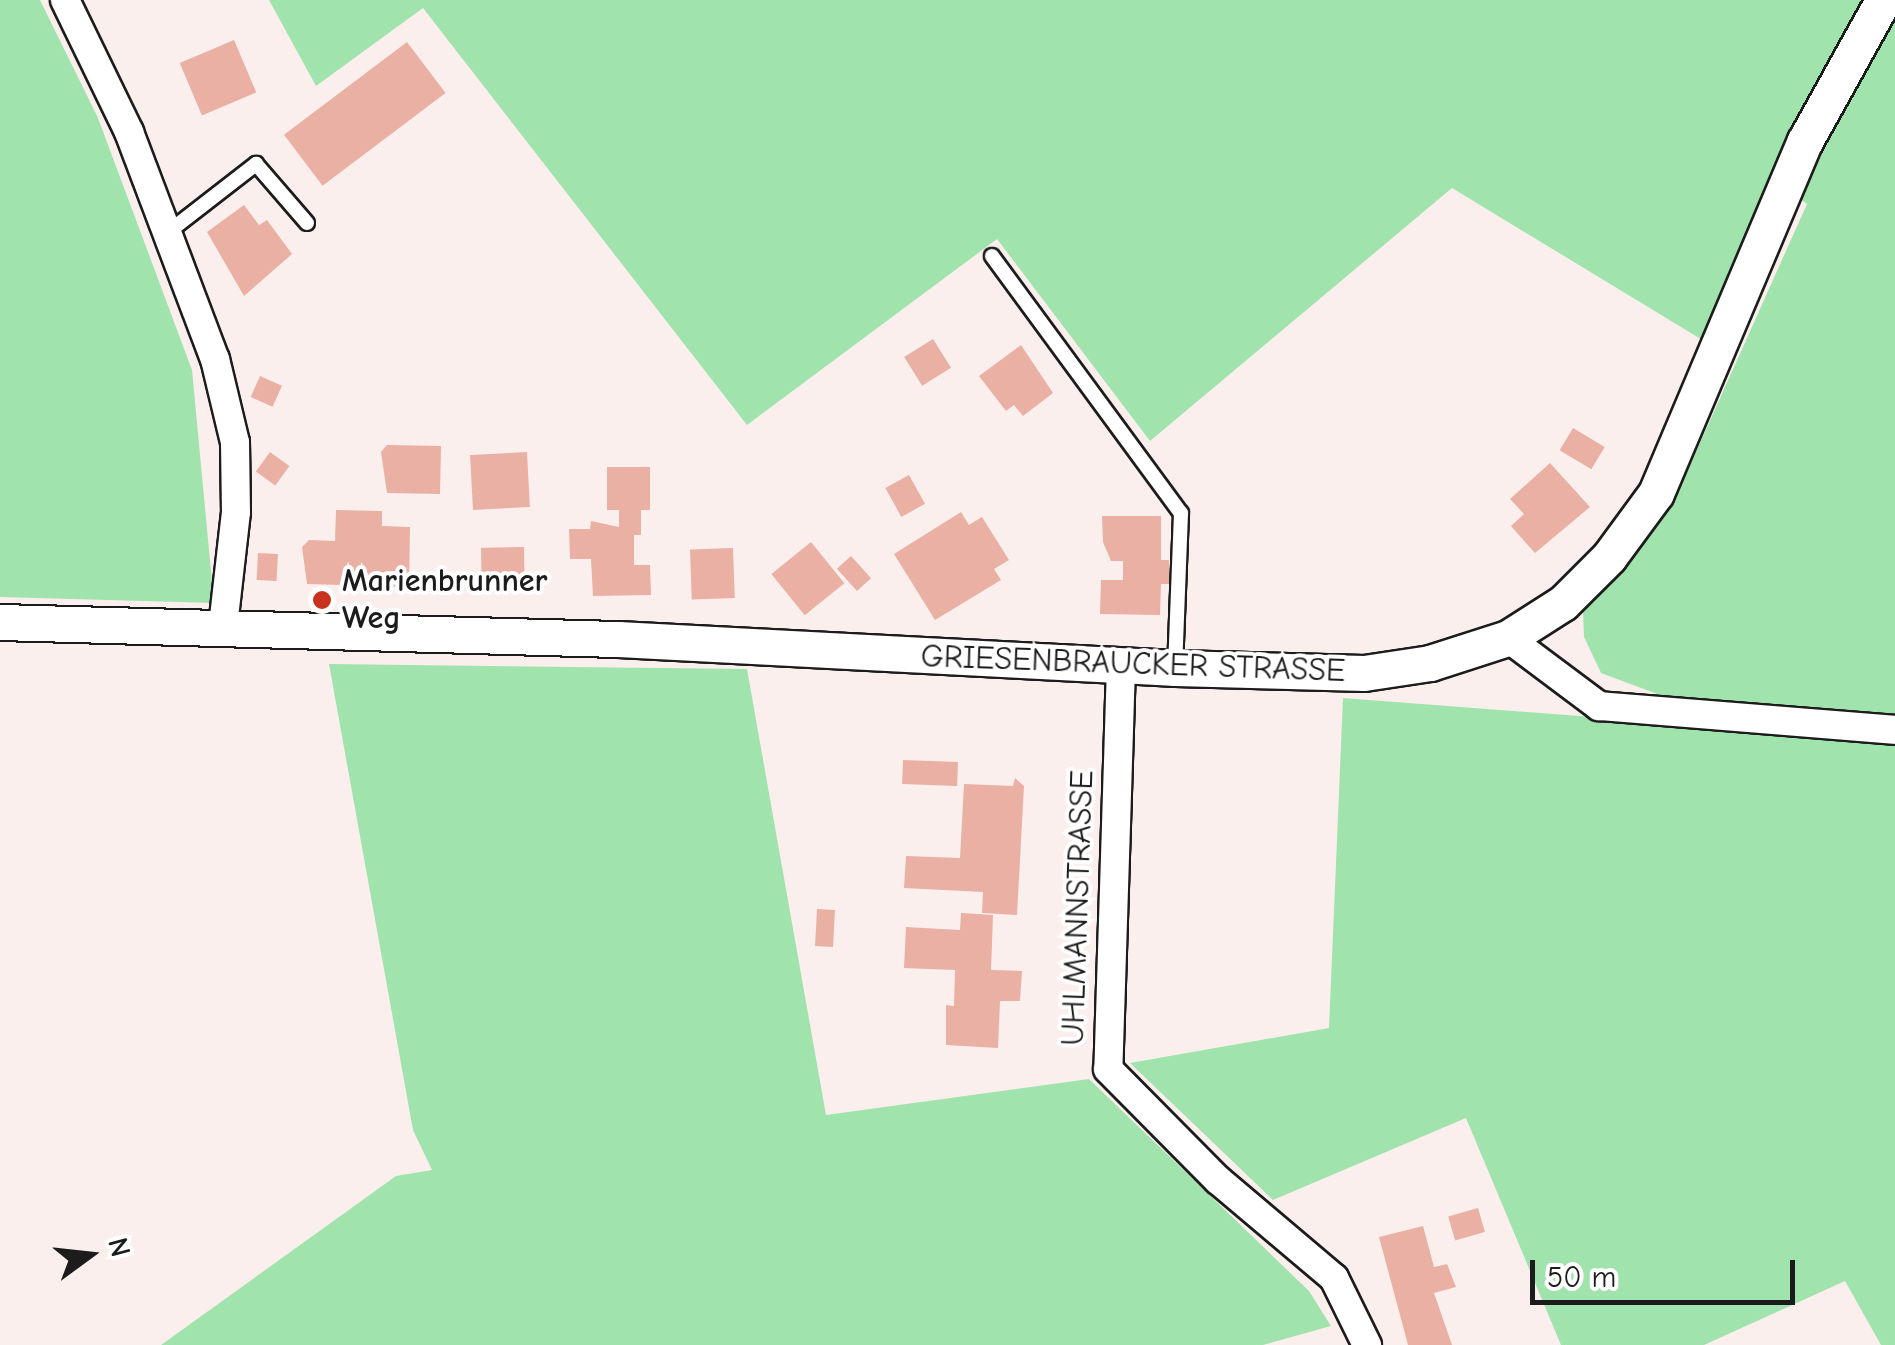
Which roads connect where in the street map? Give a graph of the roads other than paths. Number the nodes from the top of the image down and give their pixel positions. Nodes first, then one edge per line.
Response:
1 (65, 0) edge
2 (1883, 0) edge
3 (307, 223) dead end
4 (167, 232) junction
5 (992, 256) dead end
6 (0, 622) edge
7 (223, 626) junction
8 (1508, 638) junction
9 (1121, 666) junction
10 (1175, 668) junction
11 (1895, 730) edge
12 (1367, 1345) edge

1 - 4 street
2 - 8 street, GRIESENBRAUCKER STRASSE
3 - 4 lane
4 - 7 street
5 - 10 lane
6 - 7 street, GRIESENBRAUCKER STRASSE
7 - 9 street, GRIESENBRAUCKER STRASSE
8 - 10 street, GRIESENBRAUCKER STRASSE
8 - 11 street
9 - 10 street, GRIESENBRAUCKER STRASSE
9 - 12 street, UHLMANNSTRASSE

